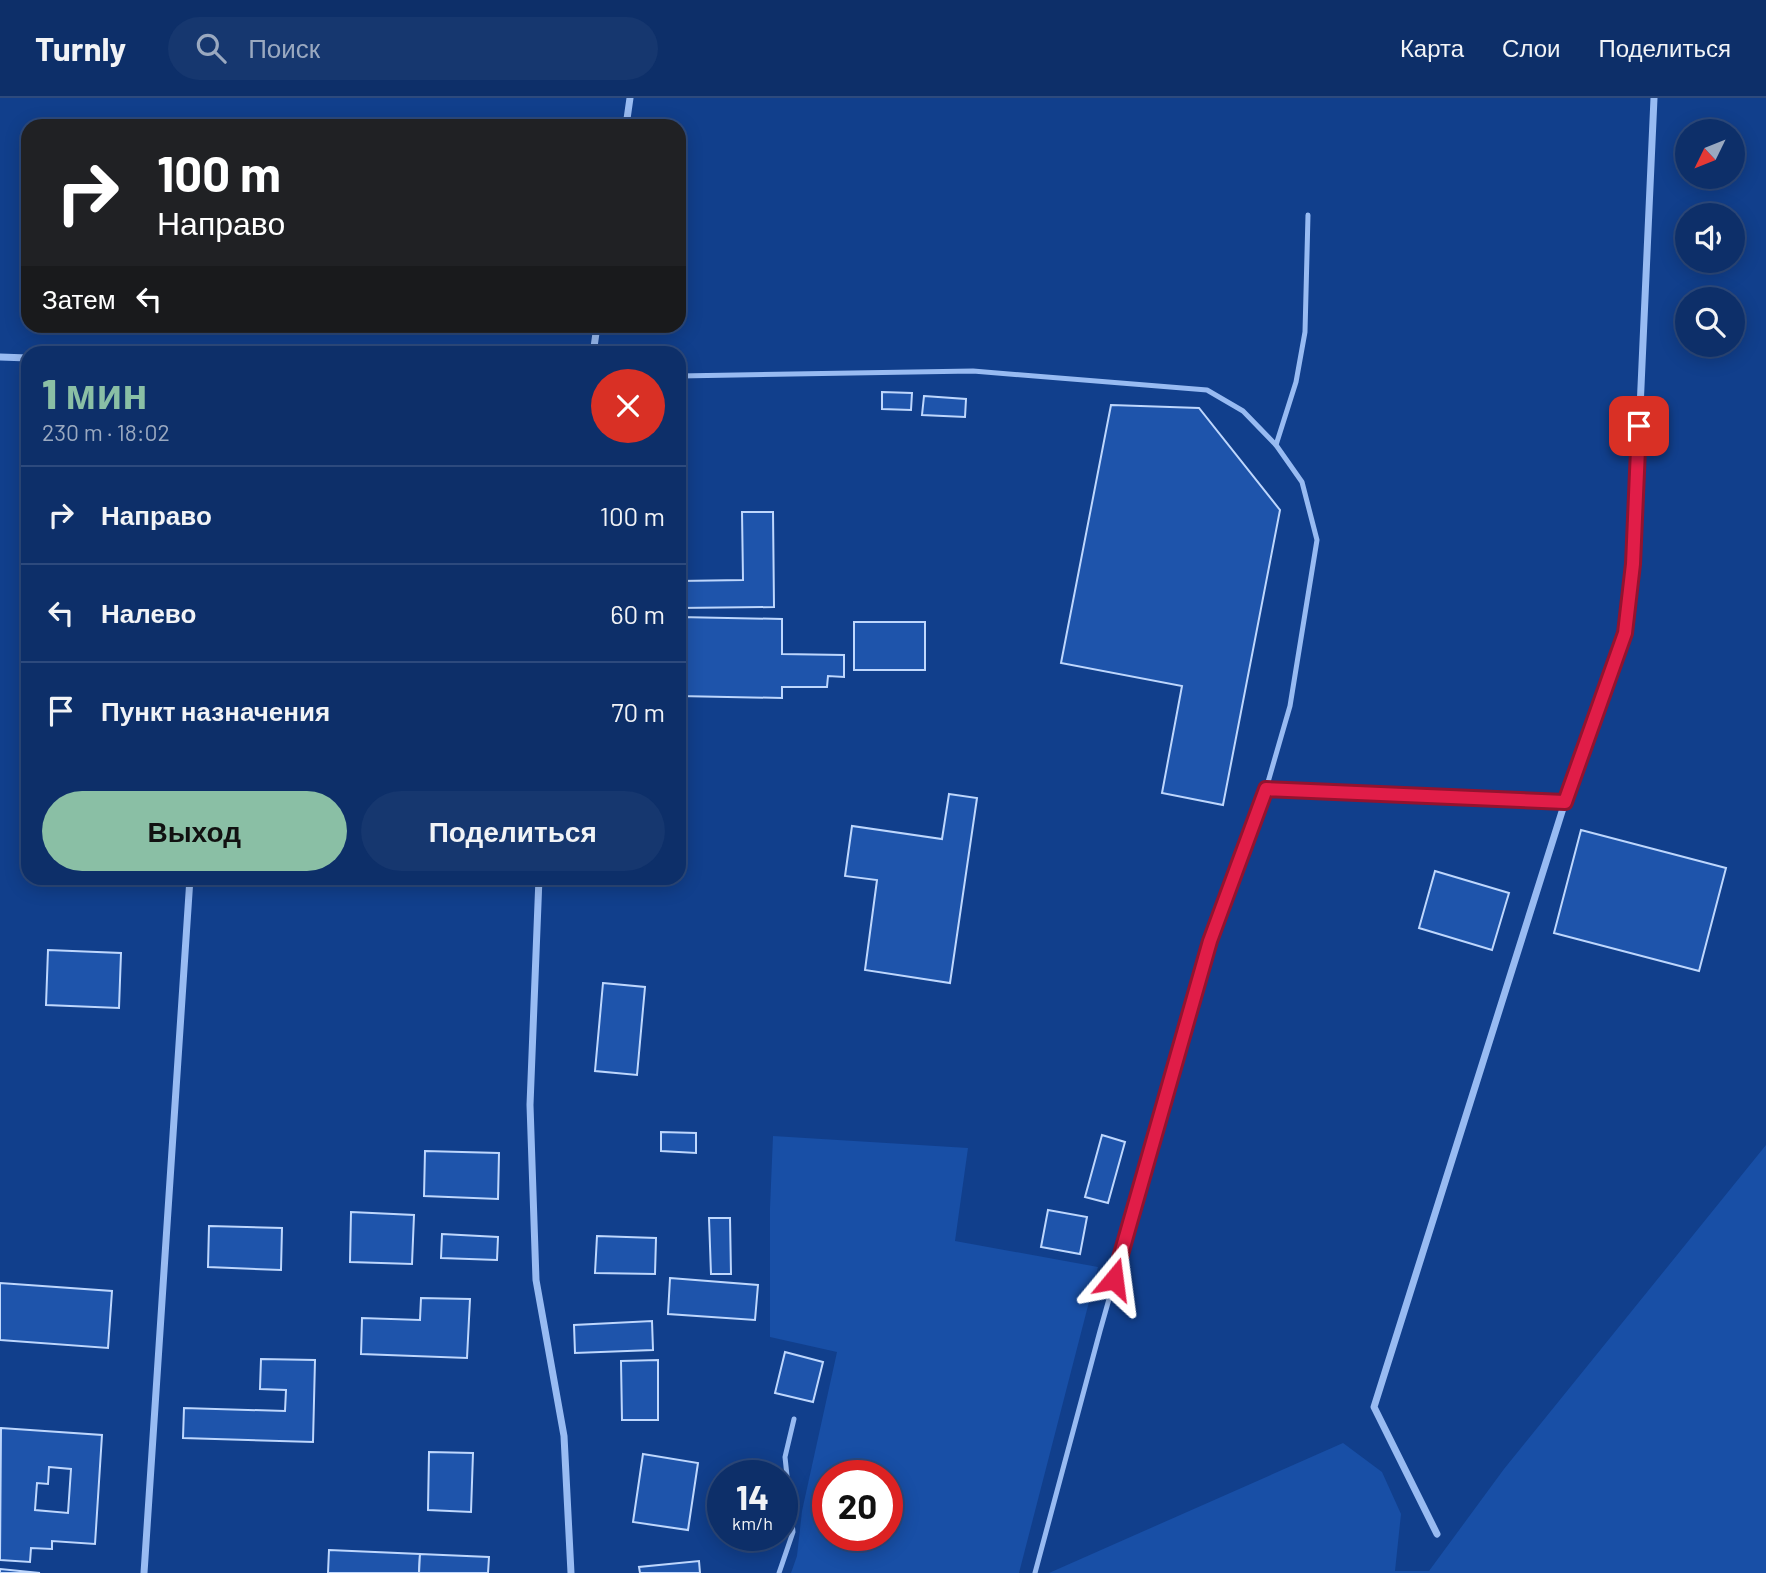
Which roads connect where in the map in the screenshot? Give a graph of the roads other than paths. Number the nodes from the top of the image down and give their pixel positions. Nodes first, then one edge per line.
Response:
1 (630, 98) edge
2 (1654, 98) edge
3 (627, 119) edge
4 (1308, 215) dead end
5 (0, 357) edge
6 (21, 358) edge
7 (686, 376) edge
8 (1276, 445) junction
9 (1266, 789) junction
10 (1565, 802) junction
11 (190, 885) edge
12 (539, 885) edge
13 (794, 1419) dead end
14 (1437, 1534) dead end
15 (144, 1573) edge
16 (571, 1573) edge
17 (779, 1573) edge
18 (1035, 1573) edge

1 - 3 street
2 - 10 street
4 - 8 lane
5 - 6 street
7 - 8 lane
8 - 9 lane
9 - 10 street
9 - 18 lane
10 - 14 street
11 - 15 street
12 - 16 street
13 - 17 lane

